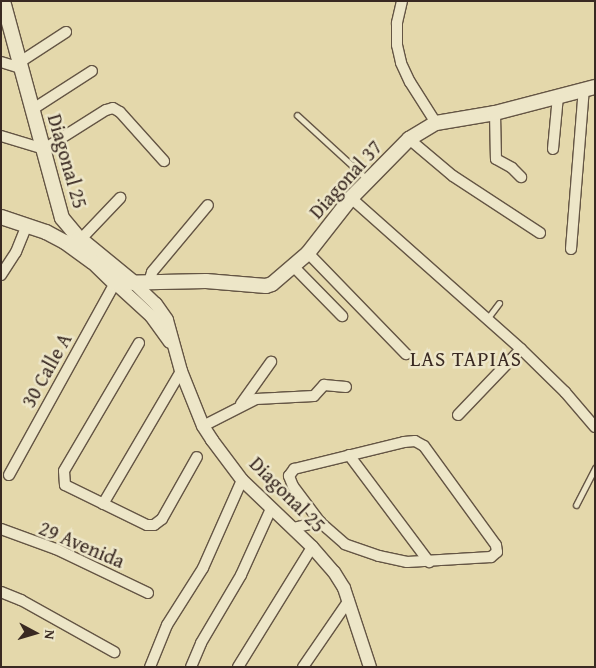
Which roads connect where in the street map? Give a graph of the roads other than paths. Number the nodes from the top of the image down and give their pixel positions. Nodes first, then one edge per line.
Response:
1 (3, 1) edge
2 (402, 1) edge
3 (66, 32) dead end
4 (1, 62) edge
5 (21, 65) junction
6 (92, 71) dead end
7 (589, 88) edge
8 (558, 96) junction
9 (32, 109) junction
10 (495, 113) junction
11 (297, 115) dead end
12 (436, 123) junction
13 (1, 136) edge
14 (409, 139) junction
15 (44, 149) junction
16 (553, 149) dead end
17 (164, 161) dead end
18 (521, 177) dead end
19 (369, 180) junction
20 (120, 198) dead end
21 (351, 198) junction
22 (208, 205) dead end
23 (1, 217) edge
24 (67, 224) junction
25 (27, 225) junction
26 (540, 233) dead end
27 (56, 237) junction
28 (81, 239) junction
29 (571, 249) dead end
30 (308, 253) junction
31 (294, 266) junction
32 (1, 275) edge
33 (149, 282) junction
34 (115, 283) junction
35 (134, 283) junction
36 (499, 303) dead end
37 (342, 316) dead end
38 (487, 319) junction
39 (139, 343) dead end
40 (521, 349) junction
41 (176, 350) junction
42 (406, 354) dead end
43 (271, 362) dead end
44 (181, 371) junction
45 (346, 387) dead end
46 (241, 404) junction
47 (458, 415) dead end
48 (203, 426) junction
49 (595, 428) edge
50 (349, 455) junction
51 (197, 457) dead end
52 (595, 468) edge
53 (9, 475) dead end
54 (242, 480) junction
55 (103, 504) junction
56 (576, 505) dead end
57 (271, 509) junction
58 (320, 522) junction
59 (293, 528) junction
60 (1, 529) edge
61 (312, 547) junction
62 (429, 562) junction
63 (1, 592) edge
64 (148, 593) dead end
65 (349, 600) junction
66 (114, 652) dead end
67 (150, 667) edge
68 (191, 667) edge
69 (238, 667) edge
70 (303, 667) edge
71 (370, 667) edge

1 - 5 main road, Diagonal 25
2 - 12 street
3 - 5 street
4 - 5 street
5 - 9 main road, Diagonal 25
6 - 9 street
7 - 8 main road, Diagonal 37
7 - 29 street
8 - 10 main road, Diagonal 37
8 - 16 street
9 - 15 main road, Diagonal 25
10 - 12 main road, Diagonal 37
10 - 18 street
11 - 19 lane
12 - 14 main road, Diagonal 37
13 - 15 street
14 - 19 main road, Diagonal 37
14 - 26 street
15 - 17 street
15 - 24 main road, Diagonal 25
19 - 21 main road, Diagonal 37
20 - 28 street
21 - 30 main road, Diagonal 37
21 - 38 street
22 - 33 street
23 - 25 main road
24 - 27 main road
24 - 28 main road, Diagonal 25
25 - 27 main road
25 - 32 street
27 - 34 main road
28 - 35 main road, Diagonal 25
30 - 31 main road, Diagonal 37
30 - 42 street
31 - 33 main road, Diagonal 37
31 - 37 street
33 - 35 main road, Diagonal 37
34 - 35 main road, Diagonal 37
34 - 41 street, Diagonal 25
34 - 53 street, 30 Calle A
35 - 41 street, Diagonal 25
36 - 38 lane
38 - 40 street
39 - 55 street
40 - 47 street
40 - 49 street
41 - 44 street, Diagonal 25
43 - 46 street
44 - 48 street, Diagonal 25
44 - 55 street
45 - 46 street
46 - 48 street
48 - 54 street, Diagonal 25
50 - 58 street
50 - 62 street
50 - 62 street
51 - 55 street
52 - 56 lane
54 - 57 street, Diagonal 25
54 - 67 street
57 - 59 street, Diagonal 25
57 - 68 street
58 - 59 street
58 - 62 street
59 - 61 street, Diagonal 25
60 - 64 street, 29 Avenida
61 - 65 street, Diagonal 25
61 - 69 street
63 - 66 street
65 - 70 street
65 - 71 street, Diagonal 25

